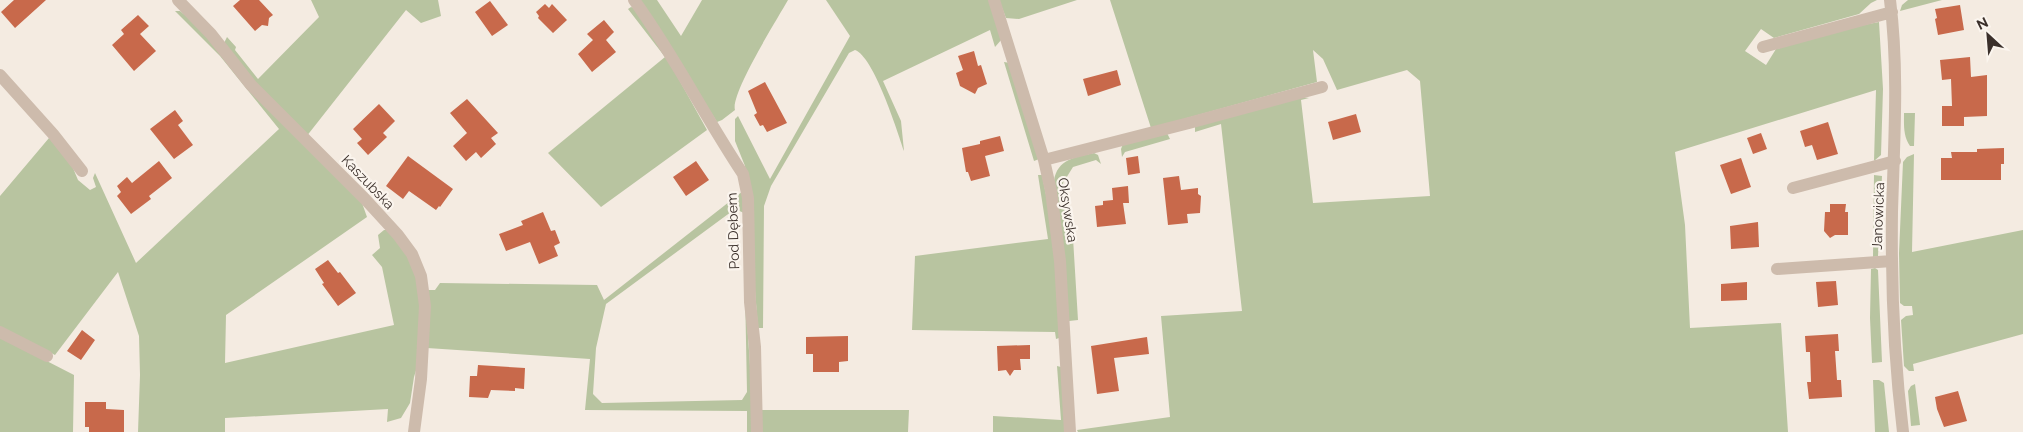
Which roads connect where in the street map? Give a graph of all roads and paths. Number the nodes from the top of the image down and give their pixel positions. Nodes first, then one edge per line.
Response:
1 (178, 0) edge
2 (634, 0) edge
3 (994, 0) edge
4 (1891, 6) edge
5 (1763, 46) dead end
6 (0, 75) edge
7 (1322, 87) dead end
8 (1044, 160) junction
9 (1894, 161) junction
10 (82, 170) dead end
11 (1793, 188) dead end
12 (1892, 261) junction
13 (1777, 269) dead end
14 (0, 332) edge
15 (47, 356) dead end
16 (414, 432) edge
17 (757, 432) edge
18 (1070, 432) edge
19 (1903, 432) edge

1 - 16 street, Kaszubska
2 - 17 street, Pod Dębem
3 - 8 street, Oksywska
4 - 5 street
4 - 9 street, Janowicka
6 - 10 street
7 - 8 street
8 - 18 street, Oksywska
9 - 11 street
9 - 12 street, Janowicka
12 - 13 street
12 - 19 street, Janowicka
14 - 15 street

